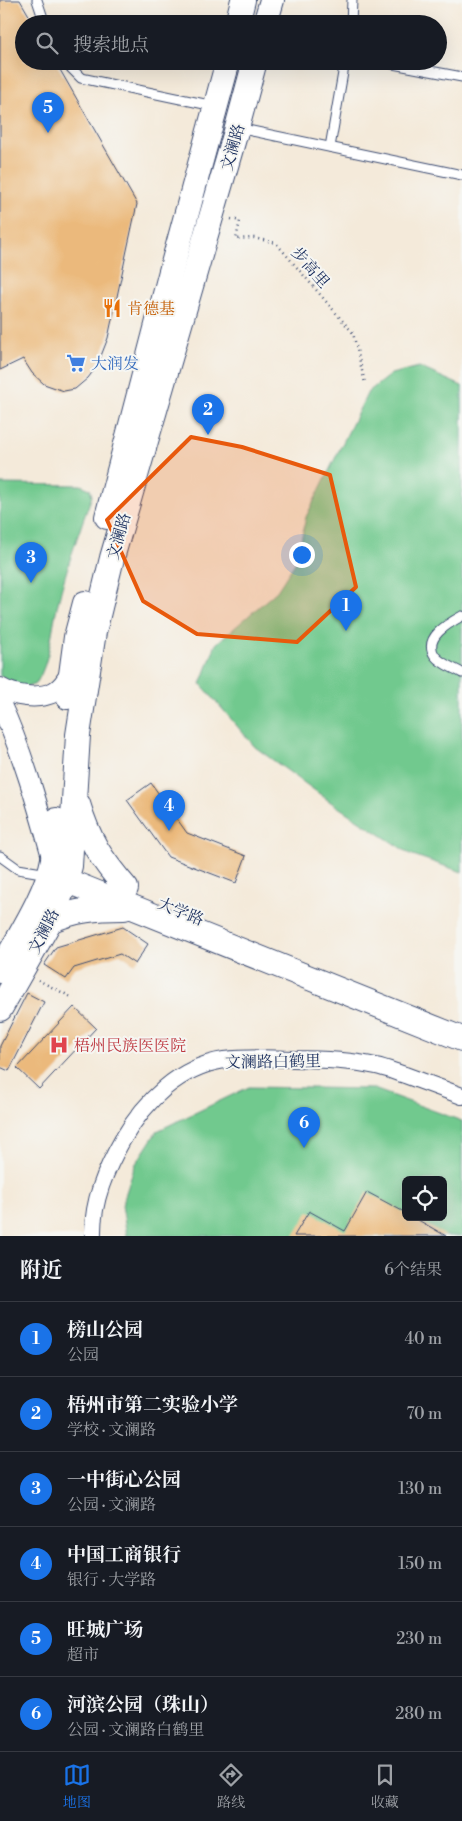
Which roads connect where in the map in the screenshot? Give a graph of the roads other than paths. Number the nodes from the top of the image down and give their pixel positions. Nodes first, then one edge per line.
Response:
1 (38, 0) edge
2 (244, 0) edge
3 (272, 0) edge
4 (352, 0) edge
5 (41, 15) edge
6 (240, 15) edge
7 (268, 15) edge
8 (351, 15) edge
9 (73, 70) edge
10 (226, 70) edge
11 (253, 70) edge
12 (343, 70) edge
13 (425, 70) edge
14 (462, 77) edge
15 (216, 106) junction
16 (237, 128) junction
17 (330, 147) junction
18 (462, 175) edge
19 (462, 616) edge
20 (71, 672) junction
21 (462, 673) edge
22 (0, 688) edge
23 (0, 704) edge
24 (74, 792) junction
25 (0, 856) edge
26 (59, 870) junction
27 (129, 898) junction
28 (50, 921) junction
29 (10, 971) edge
30 (0, 1009) edge
31 (462, 1023) edge
32 (462, 1039) edge
33 (462, 1096) edge
34 (93, 1236) edge

1 - 5 lane
2 - 6 main road
3 - 7 main road
4 - 8 lane
9 - 15 lane
10 - 15 main road, 文澜路
11 - 16 main road, 文澜路
12 - 17 lane
13 - 14 lane
15 - 20 main road, 文澜路
16 - 17 lane
16 - 24 main road, 文澜路
17 - 18 lane
19 - 21 lane
20 - 22 street
20 - 26 main road, 文澜路
23 - 26 street
24 - 26 main road, 文澜路
24 - 27 main road
25 - 26 lane
26 - 27 main road, 大学路
26 - 28 main road, 文澜路
26 - 29 main road, 文澜路
27 - 28 main road
27 - 31 main road, 大学路
27 - 32 main road, 大学路
28 - 29 main road, 文澜路
29 - 30 main road, 文澜路
33 - 34 street, 文澜路白鹤里

